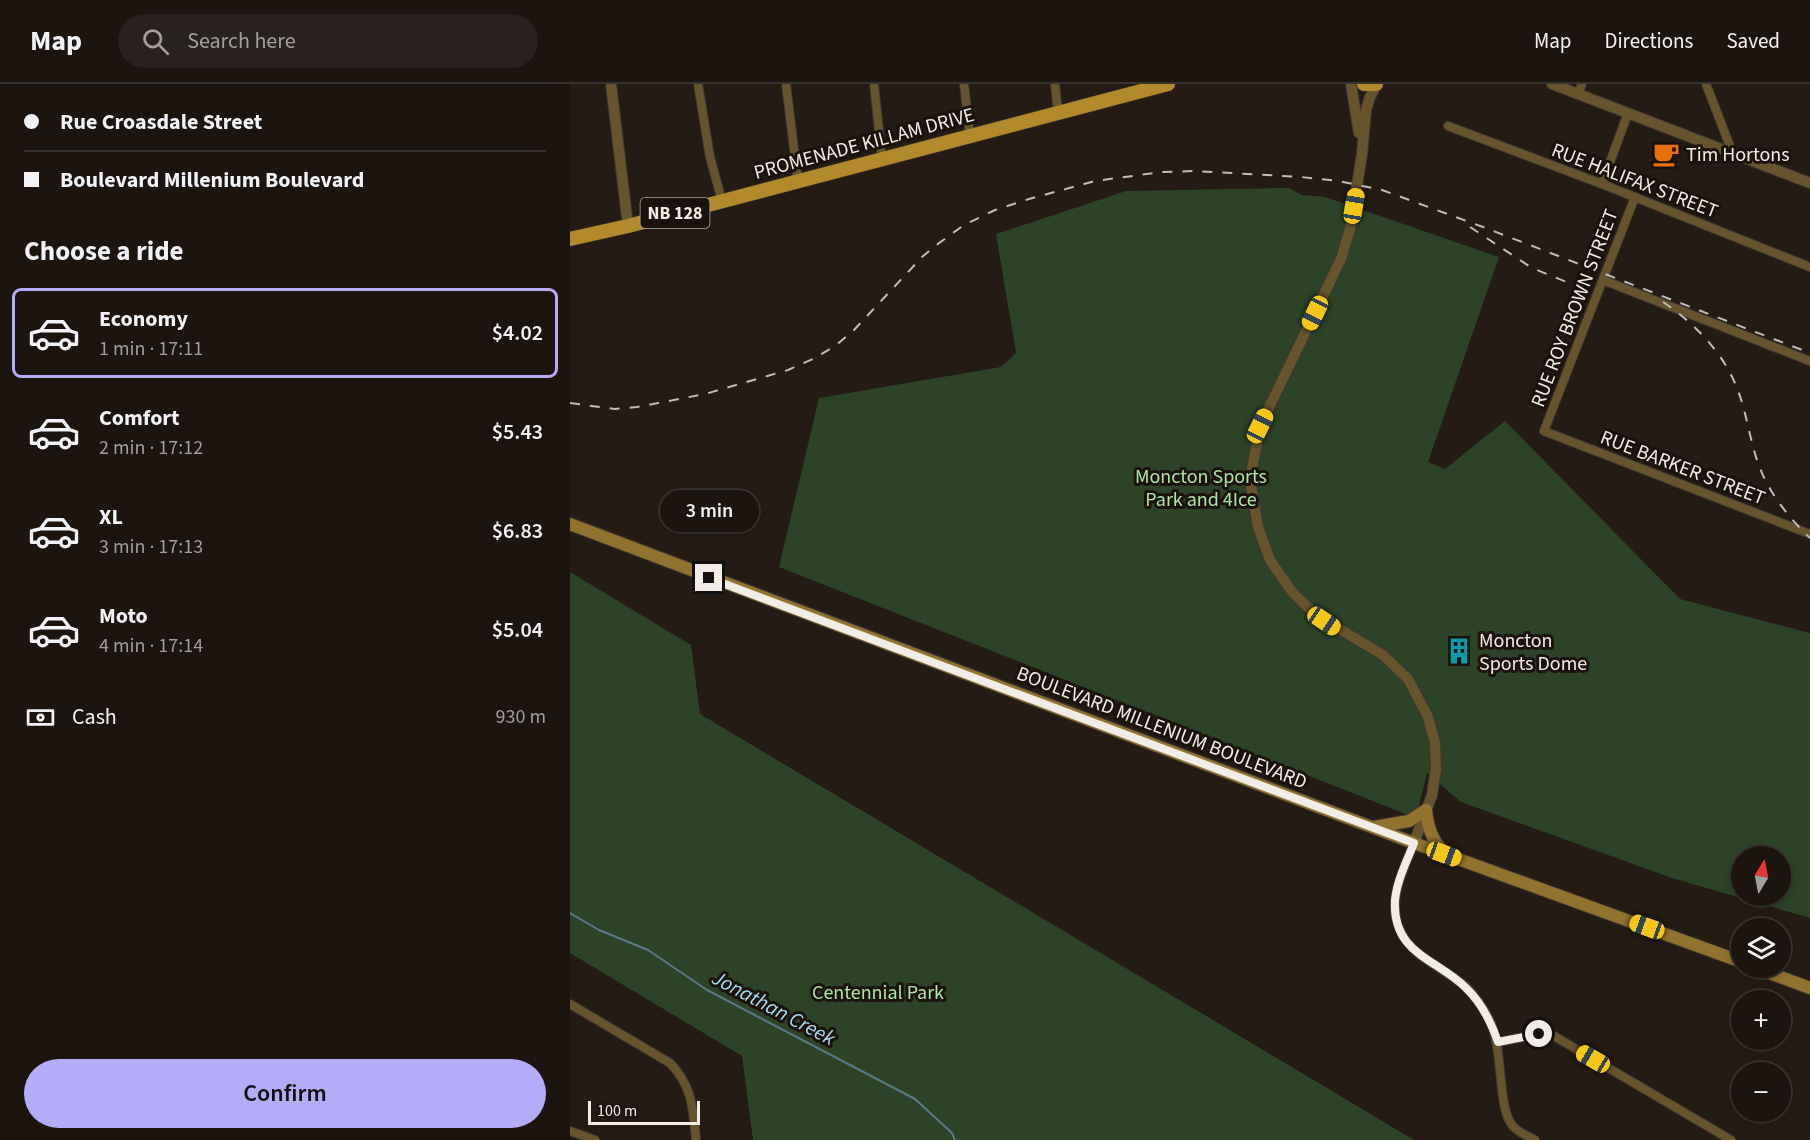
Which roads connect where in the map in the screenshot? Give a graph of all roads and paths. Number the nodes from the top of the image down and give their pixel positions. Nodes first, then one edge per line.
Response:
1 (611, 84) edge
2 (698, 84) edge
3 (786, 84) edge
4 (874, 84) edge
5 (964, 84) edge
6 (1054, 84) edge
7 (1168, 84) edge
8 (1351, 84) edge
9 (1364, 84) edge
10 (1377, 84) edge
11 (1551, 84) edge
12 (1706, 84) edge
13 (1144, 87) edge
14 (1580, 89) edge
15 (1058, 113) junction
16 (1628, 113) junction
17 (1448, 126) dead end
18 (970, 136) junction
19 (1362, 154) junction
20 (1733, 154) junction
21 (882, 159) junction
22 (798, 181) junction
23 (1810, 183) edge
24 (1602, 184) junction
25 (1635, 197) junction
26 (722, 201) junction
27 (628, 226) junction
28 (570, 239) edge
29 (1810, 267) edge
30 (1603, 280) junction
31 (1810, 361) edge
32 (1544, 431) joint
33 (570, 524) edge
34 (1810, 534) edge
35 (1426, 810) junction
36 (1372, 828) junction
37 (1414, 843) junction
38 (1444, 854) junction
39 (1731, 958) edge
40 (1783, 978) edge
41 (1810, 988) edge
42 (570, 1004) edge
43 (1498, 1042) junction
44 (570, 1131) edge
45 (595, 1140) edge
46 (696, 1140) edge
47 (1534, 1140) edge
48 (1731, 1140) edge

1 - 27 street
2 - 26 street
3 - 22 street
4 - 21 street
5 - 18 street
6 - 15 street
7 - 13 main road, PROMENADE KILLAM DRIVE / NB 128
8 - 19 street
9 - 10 main road
10 - 19 street
11 - 14 street
12 - 20 street
13 - 15 main road, PROMENADE KILLAM DRIVE / NB 128
14 - 16 street
15 - 18 main road, PROMENADE KILLAM DRIVE / NB 128
16 - 20 street
16 - 24 street
17 - 24 street, RUE HALIFAX STREET
18 - 21 main road, PROMENADE KILLAM DRIVE / NB 128
19 - 35 street
20 - 23 street
21 - 22 main road, PROMENADE KILLAM DRIVE / NB 128
22 - 26 main road, PROMENADE KILLAM DRIVE / NB 128
24 - 25 street, RUE HALIFAX STREET
25 - 29 street, RUE HALIFAX STREET
25 - 30 street, RUE ROY BROWN STREET
26 - 27 main road, PROMENADE KILLAM DRIVE / NB 128
27 - 28 main road, PROMENADE KILLAM DRIVE / NB 128
30 - 31 street
30 - 32 street, RUE ROY BROWN STREET
32 - 34 street, RUE BARKER STREET
33 - 36 main road, BOULEVARD MILLENIUM BOULEVARD
35 - 36 main road
35 - 37 street
35 - 38 main road
36 - 37 main road, BOULEVARD MILLENIUM BOULEVARD
37 - 38 main road, BOULEVARD MILLENIUM BOULEVARD
37 - 43 street
38 - 39 main road, BOULEVARD MILLENIUM BOULEVARD
40 - 41 main road
42 - 46 street
43 - 47 street
43 - 48 street
44 - 45 street

